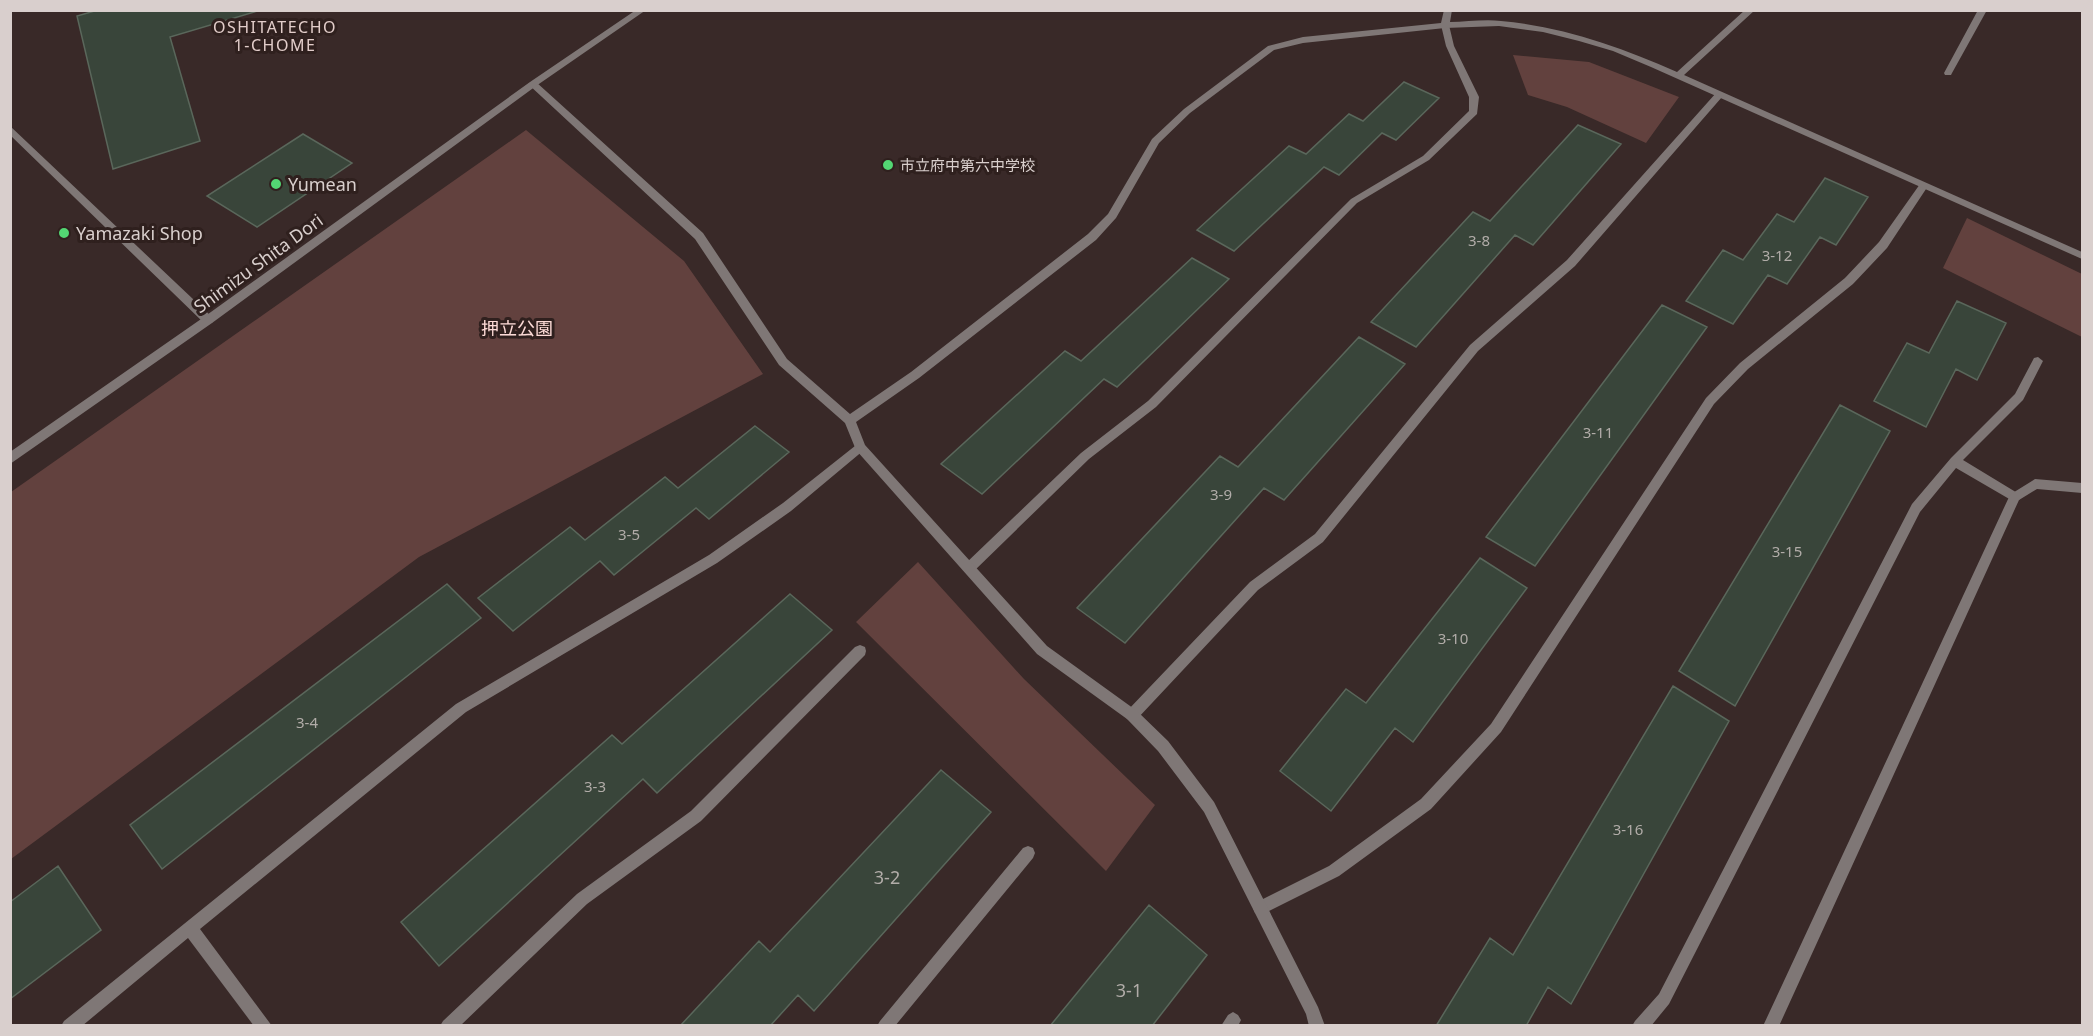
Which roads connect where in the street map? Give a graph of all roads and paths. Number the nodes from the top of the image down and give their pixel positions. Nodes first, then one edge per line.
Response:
1 (642, 10) edge
2 (1448, 10) edge
3 (1751, 10) edge
4 (1983, 10) edge
5 (1445, 25) junction
6 (1948, 73) dead end
7 (1678, 76) junction
8 (533, 84) junction
9 (1719, 95) junction
10 (10, 129) edge
11 (1923, 186) junction
12 (2082, 256) edge
13 (208, 320) junction
14 (2038, 361) dead end
15 (850, 420) junction
16 (860, 447) junction
17 (10, 459) edge
18 (1955, 461) junction
19 (2082, 488) edge
20 (2015, 497) junction
21 (969, 568) junction
22 (861, 651) dead end
23 (1132, 715) junction
24 (1028, 853) dead end
25 (1260, 908) junction
26 (189, 927) junction
27 (69, 1026) edge
28 (264, 1026) edge
29 (448, 1026) edge
30 (885, 1026) edge
31 (1317, 1026) edge
32 (1640, 1026) edge
33 (1771, 1026) edge

1 - 8 street, Shimizu Shita Dori
2 - 5 street
3 - 7 street
4 - 6 street
5 - 7 street
5 - 15 street
5 - 21 street
7 - 9 street
8 - 13 street, Shimizu Shita Dori
8 - 15 street
9 - 11 street
9 - 23 street
10 - 13 street
11 - 12 street
11 - 25 street
13 - 17 street, Shimizu Shita Dori
14 - 18 street
15 - 16 street
16 - 21 street
16 - 26 street
18 - 20 street
18 - 32 street
19 - 20 street
20 - 33 street
21 - 23 street
22 - 29 street
23 - 25 street
24 - 30 street
25 - 31 street
26 - 27 street
26 - 28 street

